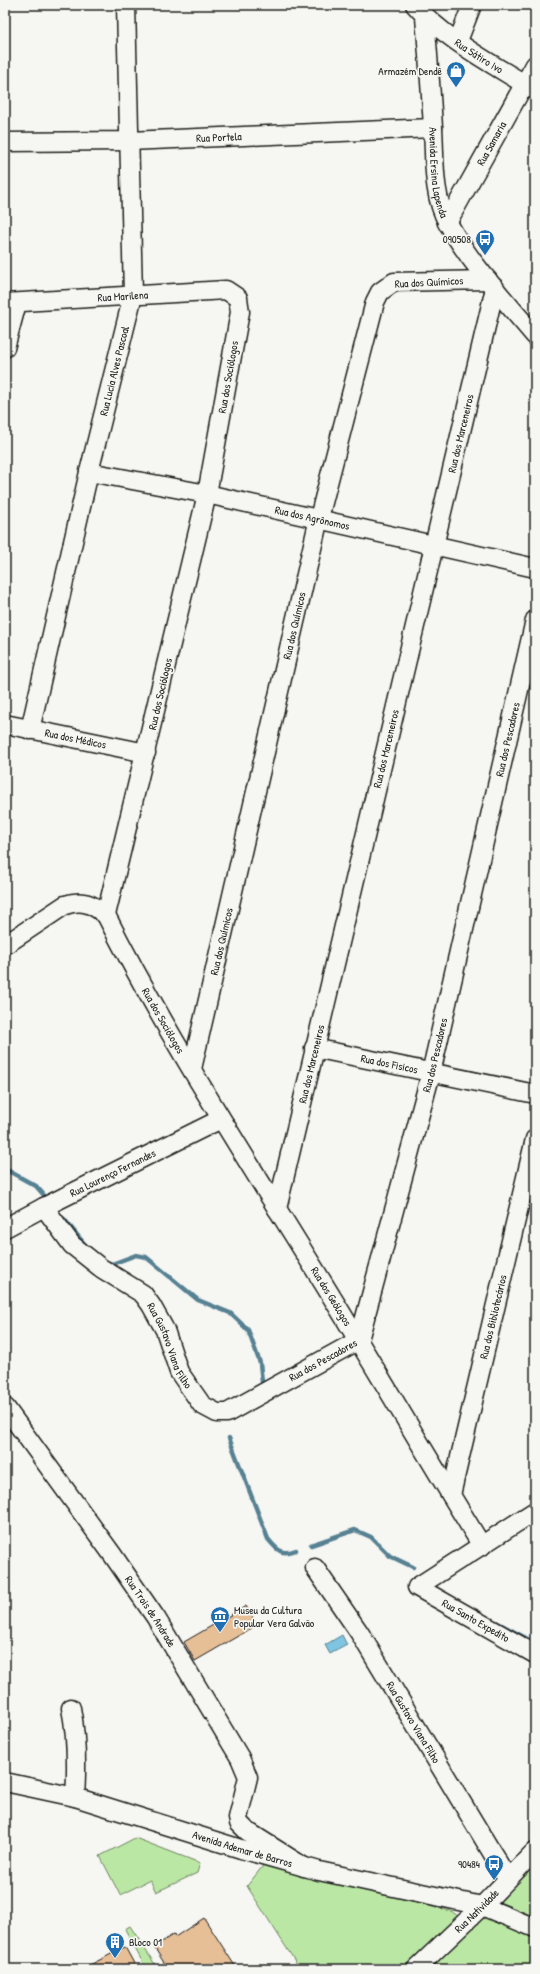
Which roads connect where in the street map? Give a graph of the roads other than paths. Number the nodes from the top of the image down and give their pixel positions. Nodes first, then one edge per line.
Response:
1 (126, 5) edge
2 (472, 5) edge
3 (420, 11) edge
4 (458, 42) junction
5 (535, 65) edge
6 (530, 87) edge
7 (433, 128) junction
8 (129, 141) junction
9 (5, 142) edge
10 (447, 222) junction
11 (491, 284) junction
12 (134, 295) junction
13 (238, 298) joint
14 (11, 303) edge
15 (535, 336) edge
16 (5, 348) edge
17 (89, 472) junction
18 (207, 494) junction
19 (319, 518) junction
20 (434, 546) junction
21 (535, 568) edge
22 (535, 620) edge
23 (5, 724) edge
24 (30, 730) junction
25 (146, 753) junction
26 (106, 915) junction
27 (5, 944) edge
28 (314, 1048) junction
29 (192, 1069) junction
30 (431, 1073) junction
31 (535, 1094) edge
32 (221, 1119) junction
33 (535, 1139) edge
34 (44, 1207) junction
35 (277, 1209) junction
36 (5, 1228) edge
37 (359, 1340) junction
38 (5, 1407) edge
39 (227, 1413) joint
40 (451, 1495) junction
41 (535, 1511) edge
42 (482, 1546) junction
43 (315, 1568) dead end
44 (535, 1654) edge
45 (71, 1708) dead end
46 (5, 1782) edge
47 (75, 1797) junction
48 (247, 1831) junction
49 (242, 1849) junction
50 (535, 1852) edge
51 (304, 1866) junction
52 (508, 1879) junction
53 (482, 1906) junction
54 (535, 1928) edge
55 (416, 1969) edge

1 - 8 street, Rua Lucia Alves Pascoal
2 - 4 street
3 - 4 street, Rua Sátiro Ivo
3 - 7 street, Avenida Ersina Lapenda
4 - 6 street, Rua Sátiro Ivo
5 - 6 street, Rua Samaria
6 - 10 street, Rua Samaria
7 - 8 street, Rua Portela
7 - 10 street, Avenida Ersina Lapenda
8 - 9 street, Rua Portela
8 - 12 street, Rua Lucia Alves Pascoal
10 - 11 street, Avenida Ersina Lapenda
11 - 15 street, Avenida Ersina Lapenda
11 - 19 street, Rua dos Químicos
11 - 20 street, Rua dos Marceneiros
12 - 13 street, Rua Marilena
12 - 14 street, Rua Marilena
12 - 17 street, Rua Lucia Alves Pascoal
13 - 18 street, Rua dos Sociólogos
14 - 16 street
17 - 18 street, Rua dos Agrônomos
17 - 24 street, Rua Lucia Alves Pascoal
18 - 19 street, Rua dos Agrônomos
18 - 25 street, Rua dos Sociólogos
19 - 20 street, Rua dos Agrônomos
19 - 29 street, Rua dos Químicos
20 - 21 street, Rua dos Agrônomos
20 - 28 street, Rua dos Marceneiros
22 - 30 street, Rua dos Pescadores
23 - 24 street, Rua dos Médicos
24 - 25 street, Rua dos Médicos
25 - 26 street, Rua dos Sociólogos
26 - 27 street
26 - 29 street, Rua dos Sociólogos
28 - 30 street, Rua dos Fisicos
28 - 35 street, Rua dos Marceneiros
29 - 32 street, Rua dos Geólogos
30 - 31 street, Rua dos Fisicos
30 - 37 street, Rua dos Pescadores
32 - 34 street, Rua Lourenço Fernandes
32 - 35 street, Rua dos Geólogos
33 - 40 street, Rua dos Bibliotecários
34 - 36 street, Rua Lourenço Fernandes
34 - 39 street, Rua Gustavo Viana Filho
35 - 37 street, Rua dos Geólogos
37 - 39 street, Rua dos Pescadores
37 - 40 street, Rua dos Geólogos
38 - 48 street, Rua Trois de Andrade
40 - 42 street, Rua dos Geólogos
41 - 42 street
42 - 44 street, Rua Santo Expedito
43 - 52 street, Rua Gustavo Viana Filho
45 - 47 street
46 - 47 street, Avenida Ademar de Barros
47 - 49 street, Avenida Ademar de Barros
48 - 49 street
48 - 51 street
49 - 51 street, Avenida Ademar de Barros
50 - 52 street, Rua Natividade
51 - 53 street, Avenida Ademar de Barros
52 - 53 street, Rua Natividade
53 - 54 street, Avenida Ademar de Barros
53 - 55 street, Rua Natividade

